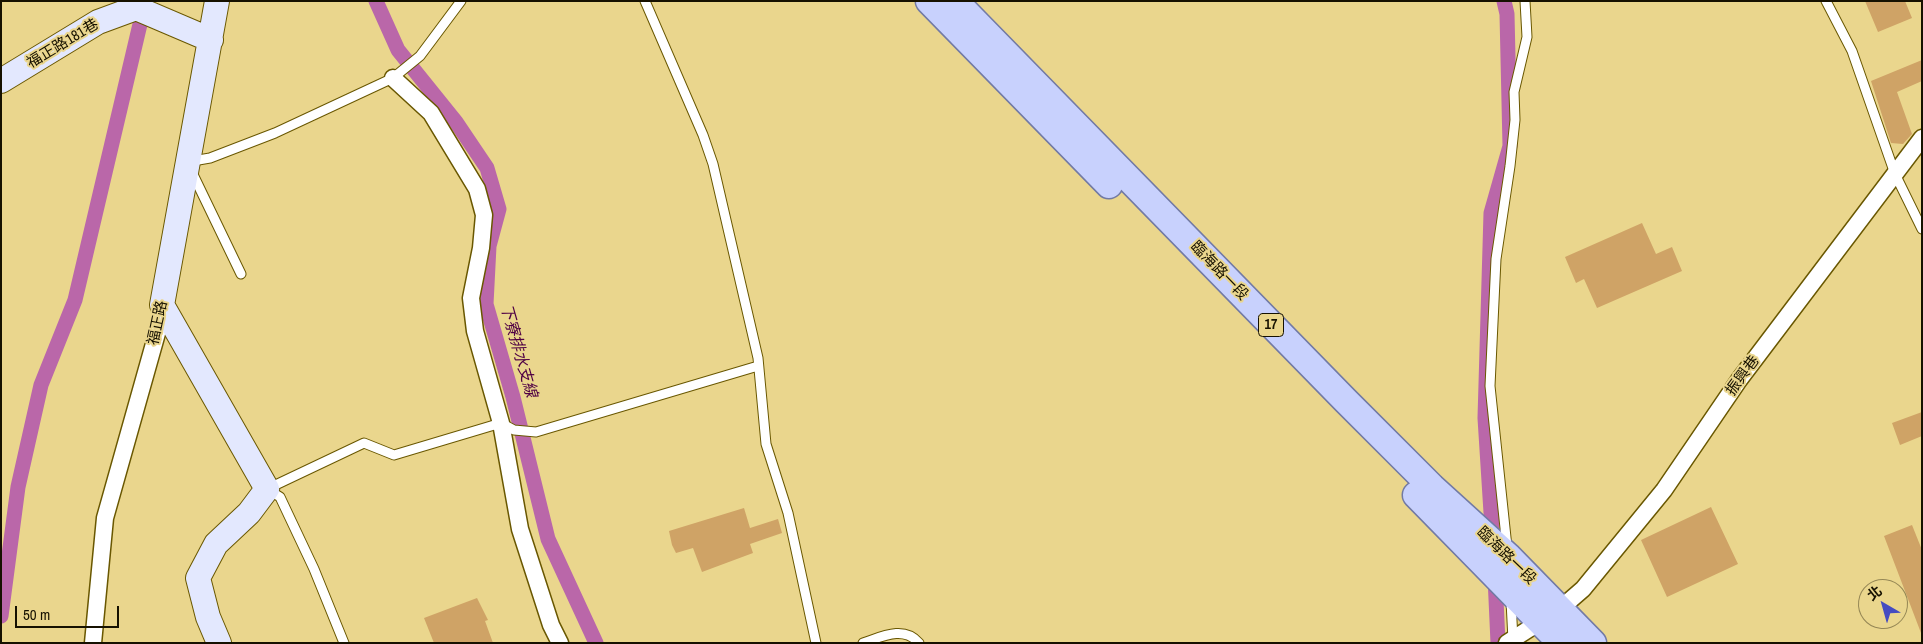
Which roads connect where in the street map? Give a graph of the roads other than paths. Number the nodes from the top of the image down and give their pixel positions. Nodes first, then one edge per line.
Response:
1 (217, 1) edge
2 (461, 1) edge
3 (645, 1) edge
4 (929, 1) edge
5 (955, 1) edge
6 (1525, 1) edge
7 (1826, 1) edge
8 (211, 40) junction
9 (393, 78) junction
10 (1, 81) edge
11 (1922, 138) edge
12 (187, 162) junction
13 (1895, 174) junction
14 (1922, 229) edge
15 (241, 274) dead end
16 (162, 305) junction
17 (758, 366) junction
18 (501, 423) junction
19 (267, 489) junction
20 (1504, 571) junction
21 (1550, 615) junction
22 (1511, 641) edge
23 (93, 643) edge
24 (219, 643) edge
25 (344, 643) edge
26 (560, 643) edge
27 (816, 643) edge
28 (863, 643) edge
29 (919, 643) edge
30 (1561, 643) edge
31 (1593, 643) edge

1 - 8 street, 福正路
2 - 9 lane
3 - 17 lane
4 - 20 main road, 臨海路一段 / 17
5 - 20 main road, 臨海路一段 / 17
6 - 20 lane
7 - 13 lane
8 - 10 street, 福正路181巷
8 - 12 street, 福正路
9 - 12 lane
9 - 18 street
11 - 13 street, 振興巷
12 - 15 lane
12 - 16 street, 福正路
13 - 14 lane
13 - 21 street, 振興巷
16 - 19 street
16 - 23 street, 福正路
17 - 18 lane
17 - 27 lane
18 - 19 lane
18 - 26 street
19 - 24 street
19 - 25 lane
20 - 21 main road, 臨海路一段 / 17
20 - 22 lane
21 - 22 street, 振興巷
21 - 30 main road, 臨海路一段 / 17
21 - 31 main road, 臨海路一段 / 17
28 - 29 lane

